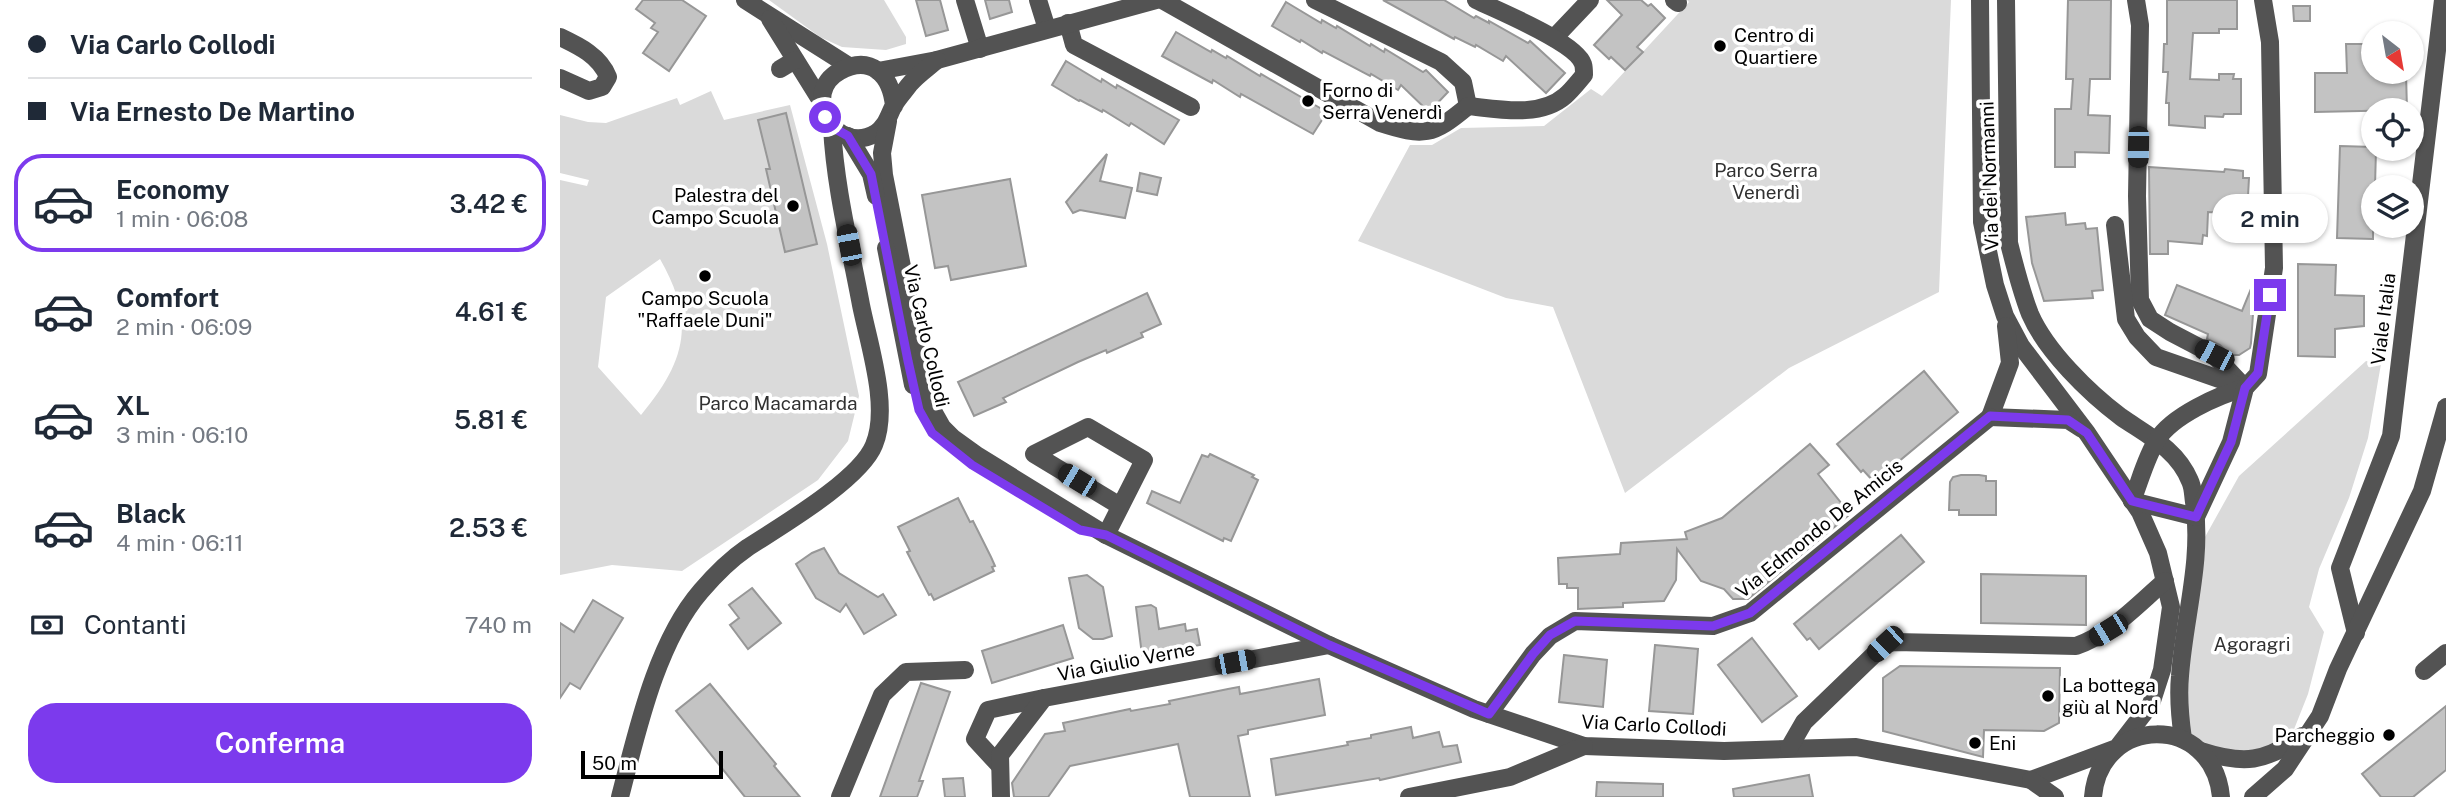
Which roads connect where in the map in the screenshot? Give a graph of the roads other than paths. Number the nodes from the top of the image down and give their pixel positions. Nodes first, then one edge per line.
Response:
1 (745, 0) edge
2 (965, 0) edge
3 (1038, 0) edge
4 (1156, 0) edge
5 (1162, 0) edge
6 (1314, 0) edge
7 (1476, 0) edge
8 (1590, 0) edge
9 (1980, 0) edge
10 (2006, 0) edge
11 (2136, 0) edge
12 (2263, 0) edge
13 (2442, 0) edge
14 (768, 17) junction
15 (1068, 23) junction
16 (1047, 29) junction
17 (560, 37) edge
18 (1554, 38) junction
19 (980, 49) junction
20 (937, 60) junction
21 (849, 66) junction
22 (878, 71) junction
23 (560, 78) edge
24 (821, 101) junction
25 (1468, 106) junction
26 (1191, 107) dead end
27 (891, 114) junction
28 (840, 132) junction
29 (2115, 225) dead end
30 (2005, 316) junction
31 (2245, 388) junction
32 (2446, 407) edge
33 (1990, 416) junction
34 (2087, 433) junction
35 (2157, 440) junction
36 (2132, 501) junction
37 (1120, 506) junction
38 (2196, 517) junction
39 (1106, 535) junction
40 (2165, 582) junction
41 (2356, 633) junction
42 (1329, 645) junction
43 (2446, 653) edge
44 (964, 670) dead end
45 (2424, 671) dead end
46 (1044, 698) junction
47 (1489, 714) junction
48 (2311, 730) junction
49 (2183, 739) junction
50 (1584, 746) junction
51 (1789, 748) junction
52 (2117, 748) junction
53 (2200, 751) junction
54 (1000, 766) junction
55 (2031, 780) junction
56 (620, 797) edge
57 (840, 797) edge
58 (1001, 797) edge
59 (1409, 797) edge
60 (2055, 797) edge
61 (2093, 797) edge
62 (2221, 797) edge
63 (2253, 797) edge

1 - 14 street
2 - 19 street
3 - 16 street
4 - 15 street
5 - 25 street
6 - 25 street
7 - 18 street
8 - 18 street
9 - 30 street, Via dei Normanni
10 - 35 street, Via dei Normanni
11 - 31 street
12 - 31 street
13 - 41 street, Viale Italia
14 - 21 street
14 - 24 street
15 - 16 street
15 - 26 street
16 - 19 street
17 - 23 street
18 - 25 street
19 - 20 street
20 - 22 street
20 - 27 street
21 - 22 street
21 - 24 street
22 - 27 street
24 - 28 street
27 - 28 street
27 - 39 street, Via Carlo Collodi
28 - 39 street, Via Carlo Collodi
28 - 56 street
29 - 31 street
30 - 33 street
30 - 34 street, Via dei Normanni
31 - 35 street
31 - 38 street
32 - 41 street
33 - 34 street
33 - 47 street, Via Edmondo De Amicis
34 - 36 street, Via dei Normanni
35 - 36 street
35 - 38 street, Via dei Normanni
36 - 38 street
36 - 40 street, Via dei Normanni
37 - 37 street
37 - 39 street
38 - 49 street, Via dei Normanni
39 - 42 street, Via Carlo Collodi
40 - 51 street
40 - 52 street, Via dei Normanni
41 - 48 street
42 - 46 street, Via Giulio Verne
42 - 47 street, Via Carlo Collodi
43 - 45 street
44 - 57 street
46 - 54 street, Via Giulio Verne
46 - 54 street
47 - 50 street, Via Carlo Collodi
48 - 53 street
48 - 63 street
49 - 52 street
49 - 53 street
50 - 51 street, Via Carlo Collodi
50 - 59 street
51 - 55 street, Via Carlo Collodi
52 - 55 street
52 - 61 street, Via dei Normanni
53 - 62 street
54 - 58 street, Via Giulio Verne
55 - 60 street

